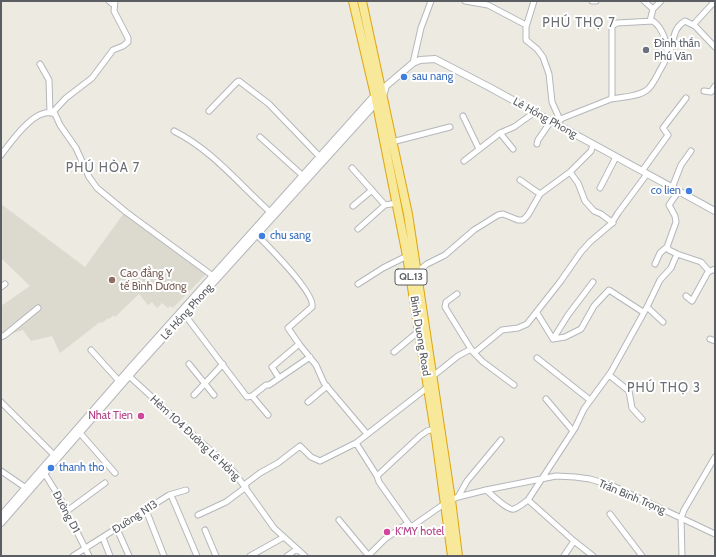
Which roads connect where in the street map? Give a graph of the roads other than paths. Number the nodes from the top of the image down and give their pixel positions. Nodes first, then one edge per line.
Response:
1 (109, 1) edge
2 (353, 1) edge
3 (362, 1) edge
4 (431, 1) edge
5 (465, 1) edge
6 (534, 1) edge
7 (592, 1) edge
8 (596, 1) edge
9 (644, 1) edge
10 (661, 1) edge
11 (715, 1) edge
12 (478, 2) edge
13 (114, 3) edge
14 (653, 9) junction
15 (650, 21) junction
16 (526, 25) junction
17 (693, 25) junction
18 (715, 47) edge
19 (666, 58) junction
20 (413, 63) junction
21 (40, 64) dead end
22 (715, 86) edge
23 (384, 87) junction
24 (704, 91) dead end
25 (686, 98) dead end
26 (378, 99) junction
27 (611, 99) junction
28 (209, 110) dead end
29 (535, 112) junction
30 (51, 113) junction
31 (463, 116) dead end
32 (551, 121) junction
33 (558, 122) junction
34 (450, 127) dead end
35 (174, 131) dead end
36 (500, 133) junction
37 (260, 137) dead end
38 (392, 142) junction
39 (537, 144) dead end
40 (593, 145) junction
41 (479, 149) junction
42 (514, 149) dead end
43 (691, 151) dead end
44 (1, 154) edge
45 (319, 156) junction
46 (616, 157) junction
47 (464, 161) dead end
48 (352, 168) dead end
49 (570, 172) junction
50 (644, 173) junction
51 (302, 175) junction
52 (520, 180) dead end
53 (600, 188) dead end
54 (672, 188) junction
55 (372, 190) junction
56 (678, 192) junction
57 (540, 194) junction
58 (397, 203) junction
59 (385, 205) junction
60 (353, 206) dead end
61 (270, 212) junction
62 (715, 212) edge
63 (612, 222) junction
64 (358, 229) dead end
65 (257, 235) junction
66 (667, 247) junction
67 (678, 254) junction
68 (407, 256) junction
69 (655, 264) dead end
70 (715, 269) edge
71 (709, 271) junction
72 (417, 272) junction
73 (213, 276) junction
74 (593, 282) dead end
75 (358, 284) dead end
76 (457, 294) dead end
77 (686, 296) dead end
78 (38, 308) dead end
79 (645, 309) junction
80 (537, 313) junction
81 (185, 315) junction
82 (663, 322) dead end
83 (419, 331) junction
84 (1, 337) edge
85 (553, 339) junction
86 (299, 344) junction
87 (91, 350) dead end
88 (472, 351) junction
89 (394, 352) dead end
90 (310, 357) junction
91 (537, 358) dead end
92 (189, 364) dead end
93 (223, 364) junction
94 (127, 375) junction
95 (609, 375) junction
96 (433, 376) junction
97 (279, 378) junction
98 (119, 381) junction
99 (205, 384) junction
100 (514, 385) dead end
101 (327, 386) junction
102 (428, 387) junction
103 (194, 395) dead end
104 (214, 395) dead end
105 (252, 396) junction
106 (546, 399) dead end
107 (590, 400) junction
108 (1, 402) edge
109 (308, 402) dead end
110 (268, 415) dead end
111 (642, 419) dead end
112 (434, 429) junction
113 (573, 430) junction
114 (80, 433) junction
115 (367, 434) junction
116 (501, 440) dead end
117 (356, 443) junction
118 (56, 457) junction
119 (715, 457) edge
120 (1, 471) edge
121 (43, 471) junction
122 (115, 473) dead end
123 (377, 476) junction
124 (541, 479) junction
125 (105, 483) dead end
126 (245, 486) junction
127 (26, 488) junction
128 (186, 490) dead end
129 (486, 490) junction
130 (171, 495) junction
131 (451, 500) junction
132 (528, 500) junction
133 (146, 510) junction
134 (67, 511) junction
135 (610, 514) dead end
136 (198, 515) dead end
137 (1, 516) edge
138 (681, 518) junction
139 (339, 520) dead end
140 (408, 523) junction
141 (1, 524) edge
142 (117, 529) junction
143 (205, 530) dead end
144 (715, 534) edge
145 (284, 537) junction
146 (103, 538) junction
147 (574, 541) junction
148 (85, 548) junction
149 (297, 549) junction
150 (368, 555) edge
151 (73, 556) edge
152 (89, 556) edge
153 (110, 556) edge
154 (129, 556) edge
155 (164, 556) edge
156 (197, 556) edge
157 (216, 556) edge
158 (250, 556) edge
159 (287, 556) edge
160 (305, 556) edge
161 (452, 556) edge
162 (458, 556) edge
163 (564, 556) edge
164 (593, 556) edge
165 (642, 556) edge
166 (682, 556) edge

1 - 13 street
2 - 26 highway, Binh Duong Road / QL.13
3 - 23 highway, Binh Duong Road / QL.13
4 - 20 street
5 - 12 street
6 - 16 street
7 - 8 street
9 - 14 street
10 - 14 street
11 - 17 street
12 - 16 street
13 - 30 street
14 - 15 street
15 - 19 street
15 - 27 street
16 - 33 street
17 - 18 street
17 - 19 street
19 - 27 street
20 - 23 street, Lê Hồng Phong
20 - 29 street, Lê Hồng Phong
21 - 30 street
22 - 24 street
23 - 26 highway, Binh Duong Road / QL.13
25 - 50 street
26 - 38 highway, Binh Duong Road / QL.13
26 - 45 street, Lê Hồng Phong
26 - 58 highway, Binh Duong Road / QL.13
26 - 65 street, Lê Hồng Phong
27 - 33 street
28 - 45 street
29 - 32 street, Lê Hồng Phong
29 - 36 street
30 - 44 street
30 - 73 street
31 - 41 street
32 - 33 street, Lê Hồng Phong
32 - 39 street
33 - 40 street, Lê Hồng Phong
34 - 38 street
35 - 61 street
36 - 41 street
36 - 42 street
37 - 51 street
38 - 72 highway, Binh Duong Road / QL.13
40 - 46 street, Lê Hồng Phong
40 - 49 street
41 - 47 street
43 - 54 street
45 - 51 street, Lê Hồng Phong
46 - 50 street, Lê Hồng Phong
46 - 53 street
48 - 55 street
49 - 57 street
49 - 63 street
50 - 54 street, Lê Hồng Phong
50 - 63 street
51 - 61 street, Lê Hồng Phong
52 - 57 street
54 - 56 street, Lê Hồng Phong
55 - 59 street
55 - 60 street
56 - 62 street, Lê Hồng Phong
56 - 66 street
57 - 72 street
58 - 59 street
58 - 68 highway, Binh Duong Road / QL.13
59 - 64 street
61 - 73 street, Lê Hồng Phong
63 - 80 street
65 - 81 street, Lê Hồng Phong
65 - 86 street
66 - 67 street
66 - 69 street
67 - 71 street
67 - 79 street
68 - 75 street
68 - 83 highway, Binh Duong Road / QL.13
70 - 71 street
71 - 77 street
72 - 96 highway, Binh Duong Road / QL.13
73 - 94 street, Lê Hồng Phong
74 - 85 street
76 - 88 street
78 - 84 street
79 - 82 street
79 - 85 street
79 - 95 street
80 - 85 street
80 - 88 street
81 - 93 street
81 - 94 street, Lê Hồng Phong
83 - 89 street
83 - 102 highway, Binh Duong Road / QL.13
86 - 90 street
86 - 97 street
87 - 98 street
88 - 96 street
88 - 100 street
90 - 97 street
90 - 101 street
91 - 107 street
92 - 99 street
93 - 99 street
93 - 105 street
94 - 98 street, Lê Hồng Phong
94 - 114 street, Lê Hồng Phong
94 - 126 street, Hẻm 104 Đường Lê Hồng
95 - 107 street
95 - 111 street
96 - 131 highway, Binh Duong Road / QL.13
97 - 105 street
98 - 118 street, Lê Hồng Phong
99 - 103 street
99 - 104 street
101 - 109 street
101 - 115 street
102 - 112 highway, Binh Duong Road / QL.13
102 - 115 street
105 - 110 street
106 - 113 street
107 - 113 street
108 - 118 street
112 - 123 street
112 - 131 highway, Binh Duong Road / QL.13
113 - 124 street
114 - 118 street, Lê Hồng Phong
114 - 122 street
115 - 117 street
116 - 131 street
117 - 123 street
117 - 126 street
118 - 121 street, Lê Hồng Phong
119 - 138 street
120 - 127 street
121 - 127 street, Lê Hồng Phong
121 - 134 street, Đường D1
121 - 141 street, Lê Hồng Phong
123 - 140 street
124 - 129 street, Trần Bình Trọng
124 - 132 street
124 - 138 street, Trần Bình Trọng
125 - 134 street
126 - 136 street
126 - 145 street, Hẻm 104 Đường Lê Hồng
127 - 137 street, Lê Hồng Phong
128 - 130 street, Đường N13
129 - 131 street, Trần Bình Trọng
129 - 132 street
130 - 133 street, Đường N13
130 - 156 street
131 - 140 street
131 - 161 highway, Binh Duong Road / QL.13
131 - 162 highway, Binh Duong Road / QL.13
132 - 147 street
133 - 142 street, Đường N13
133 - 155 street
134 - 148 street, Đường D1
135 - 165 street
138 - 144 street, Trần Bình Trọng
138 - 166 street
139 - 150 street
140 - 150 street
142 - 146 street, Đường N13
142 - 154 street
143 - 157 street
145 - 149 street, Hẻm 104 Đường Lê Hồng
145 - 158 street
146 - 148 street, Đường N13
146 - 153 street
147 - 163 street
147 - 164 street
148 - 151 street, Đường N13
148 - 152 street, Đường D1
149 - 159 street
149 - 160 street, Hẻm 104 Đường Lê Hồng

